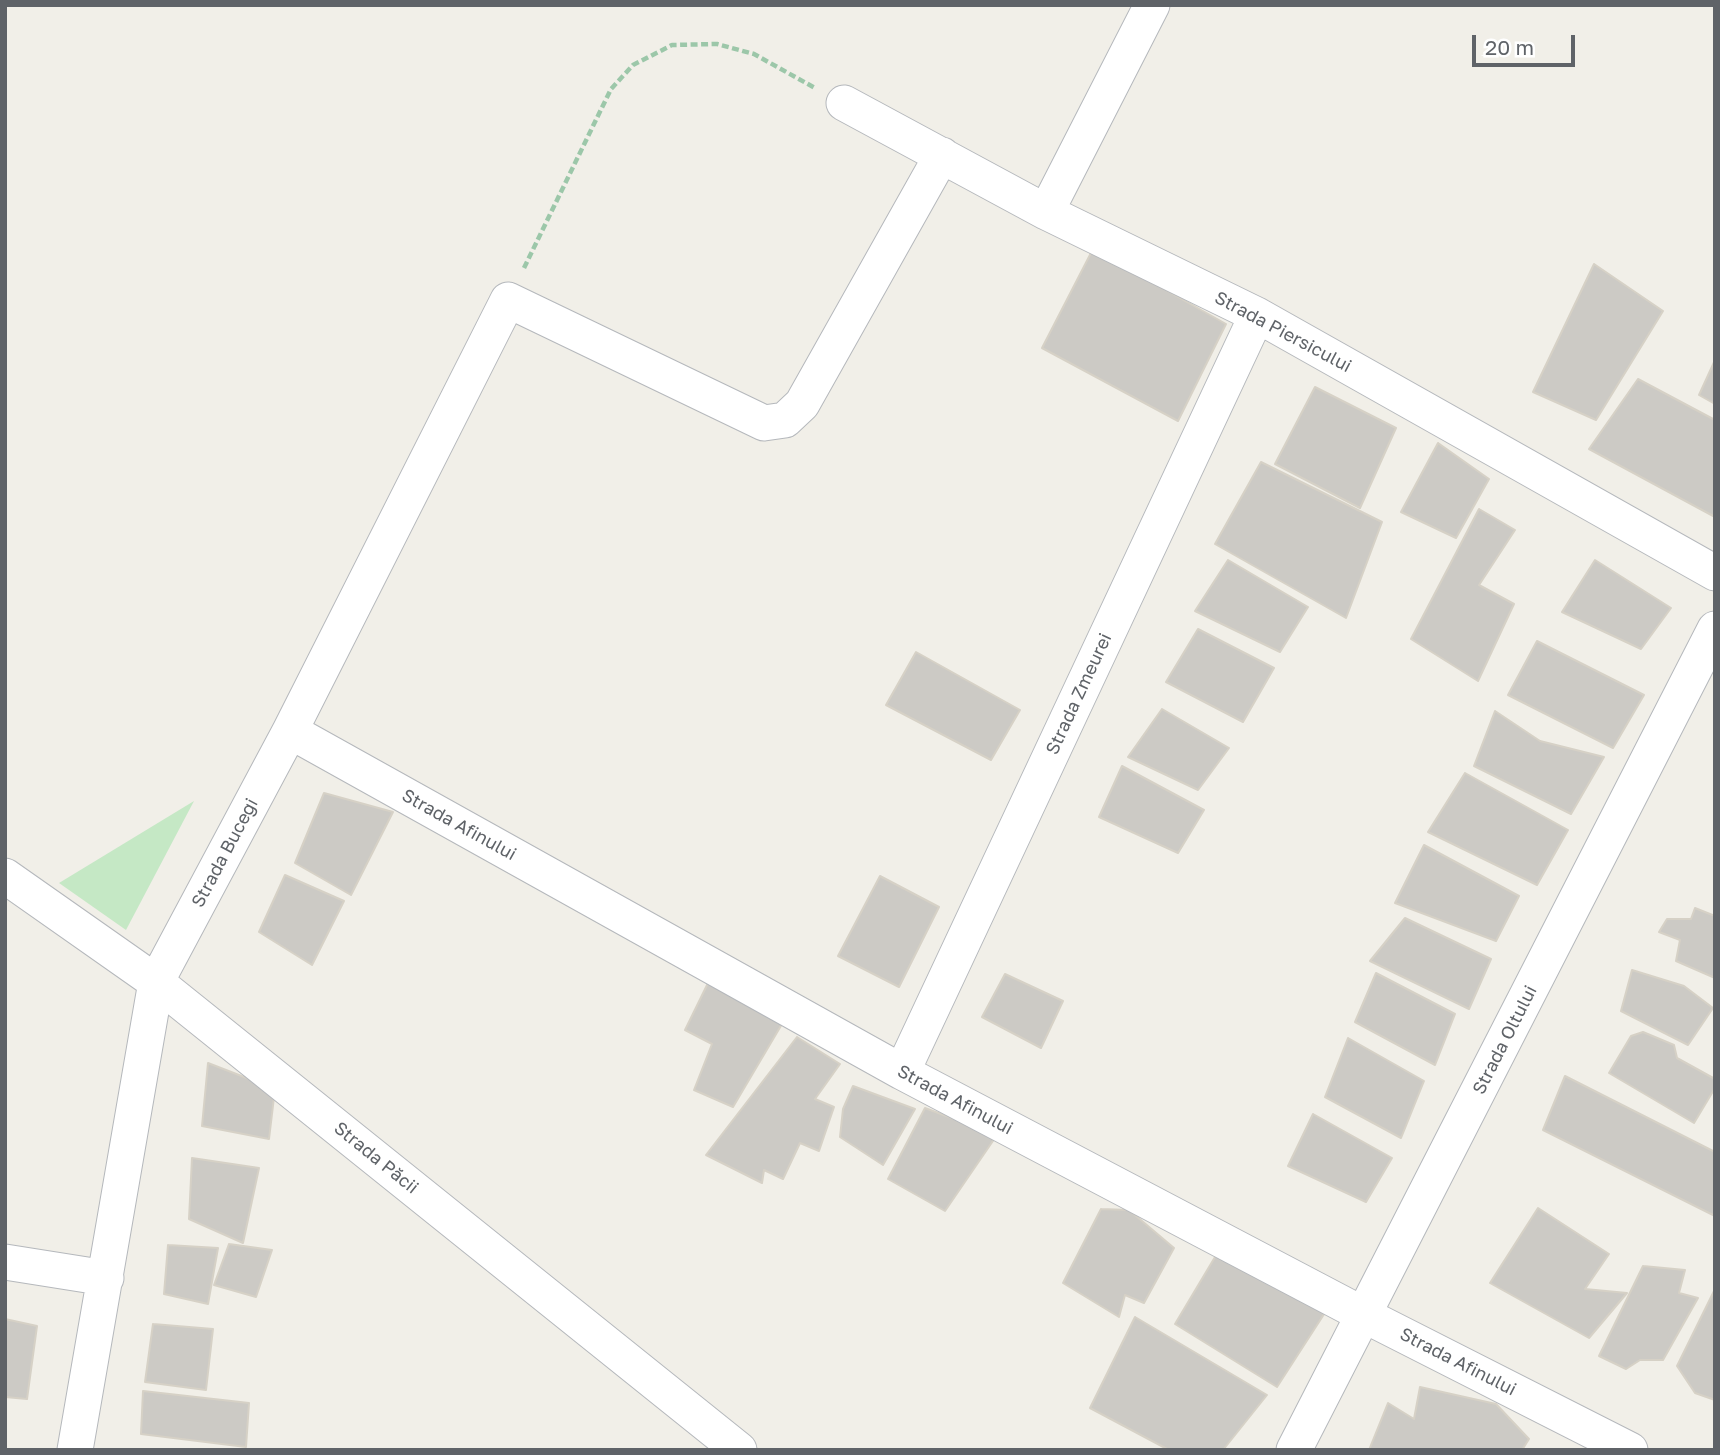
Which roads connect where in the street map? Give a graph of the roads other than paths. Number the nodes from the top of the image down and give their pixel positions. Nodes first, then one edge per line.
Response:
1 (1152, 5) edge
2 (844, 103) road end
3 (942, 155) junction
4 (1046, 212) junction
5 (1257, 315) junction
6 (1715, 573) edge
7 (1715, 629) edge
8 (290, 731) junction
9 (5, 876) edge
10 (156, 982) junction
11 (902, 1072) junction
12 (5, 1262) edge
13 (106, 1278) junction
14 (1364, 1315) junction
15 (75, 1450) edge
16 (739, 1450) edge
17 (1294, 1450) edge
18 (1630, 1450) edge

1 - 4 street
2 - 3 street, Strada Piersicului
3 - 4 street, Strada Piersicului
3 - 8 street, Strada Bucegi
4 - 5 street, Strada Piersicului
5 - 6 street, Strada Piersicului
5 - 11 street, Strada Zmeurei
7 - 14 street, Strada Oltului
8 - 10 street, Strada Bucegi
8 - 11 street, Strada Afinului
9 - 10 street, Strada Păcii
10 - 13 street, Strada Bucegi
10 - 16 street, Strada Păcii
11 - 14 street, Strada Afinului
12 - 13 street
13 - 15 street, Strada Bucegi
14 - 17 street, Strada Oltului
14 - 18 street, Strada Afinului

